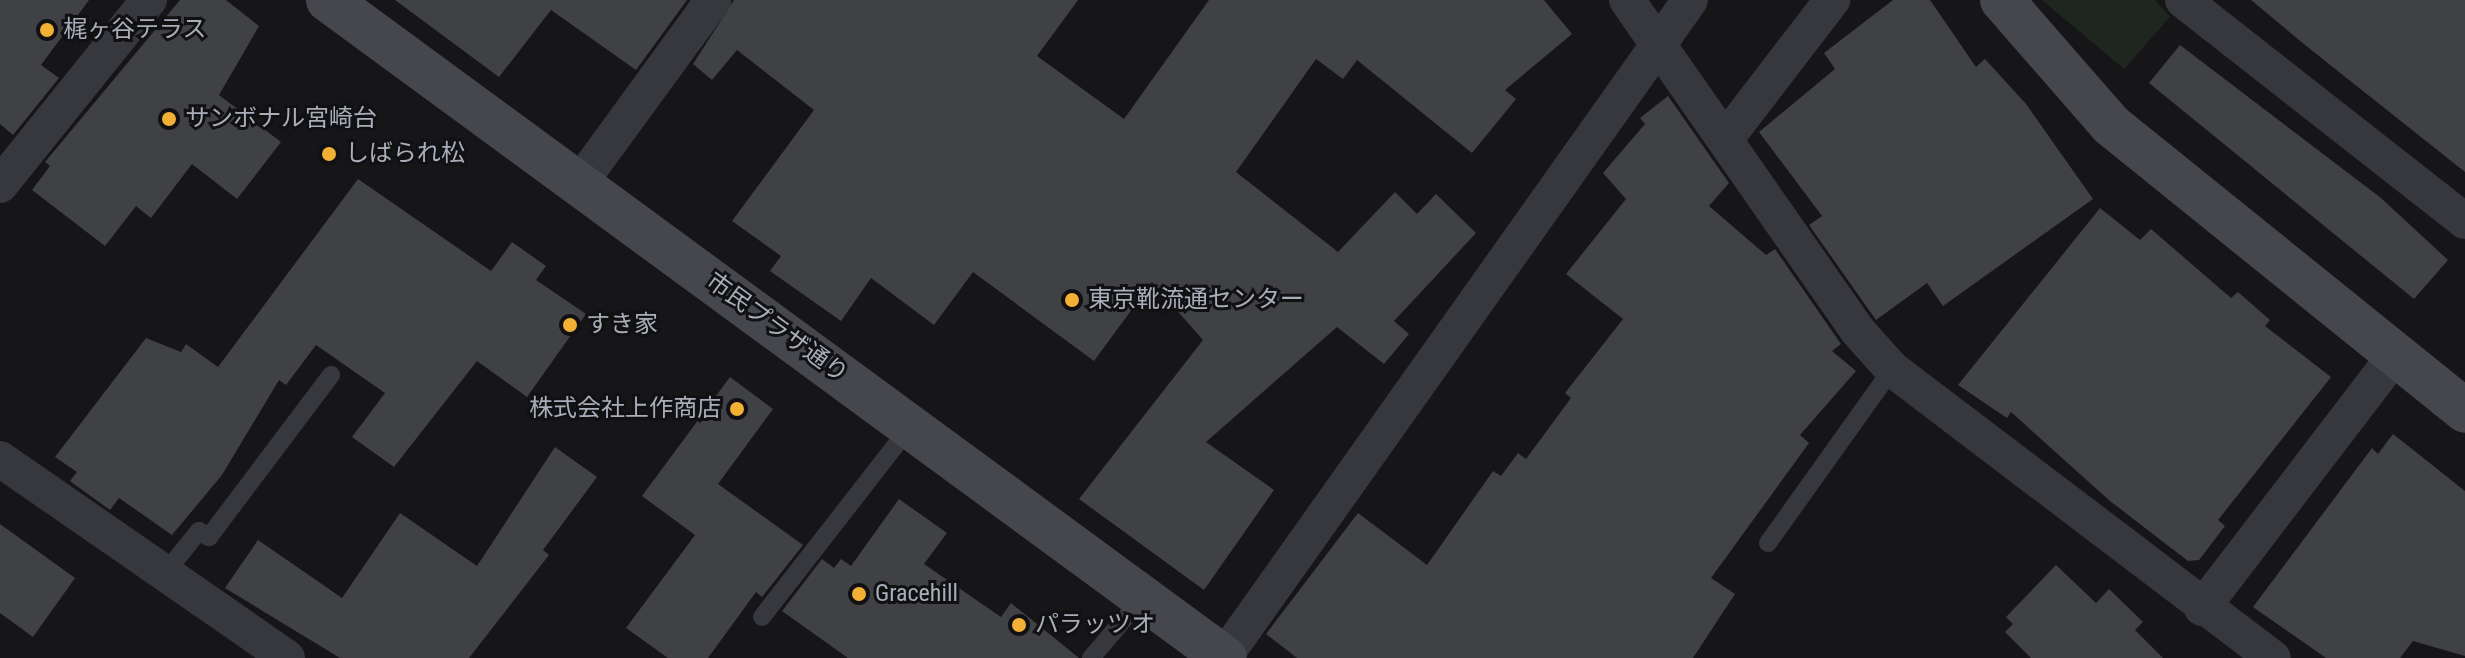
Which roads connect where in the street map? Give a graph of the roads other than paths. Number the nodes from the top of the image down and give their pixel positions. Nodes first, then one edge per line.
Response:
1 (149, 0) edge
2 (328, 0) edge
3 (713, 0) edge
4 (1627, 0) edge
5 (1690, 0) edge
6 (1832, 0) edge
7 (2002, 0) edge
8 (2183, 0) edge
9 (1660, 40) junction
10 (1727, 137) junction
11 (579, 184) junction
12 (0, 185) edge
13 (2465, 221) edge
14 (2395, 356) junction
15 (1892, 369) junction
16 (331, 375) dead end
17 (2465, 411) edge
18 (912, 425) junction
19 (0, 459) edge
20 (1768, 543) dead end
21 (165, 573) junction
22 (1142, 598) junction
23 (2202, 608) junction
24 (762, 617) dead end
25 (287, 658) edge
26 (1091, 658) edge
27 (1225, 658) edge
28 (2273, 658) edge

1 - 12 street
2 - 11 street, 市民プラザ通り
3 - 11 street
4 - 9 street
5 - 9 street
6 - 10 street
7 - 14 street
8 - 13 street
9 - 10 street
9 - 27 street
10 - 15 street
11 - 18 street, 市民プラザ通り
14 - 17 street
14 - 23 street
15 - 20 lane
15 - 23 street
16 - 21 lane
18 - 22 street, 市民プラザ通り
18 - 24 lane
19 - 21 street
21 - 25 street
22 - 26 lane
22 - 27 street, 市民プラザ通り
23 - 28 street

